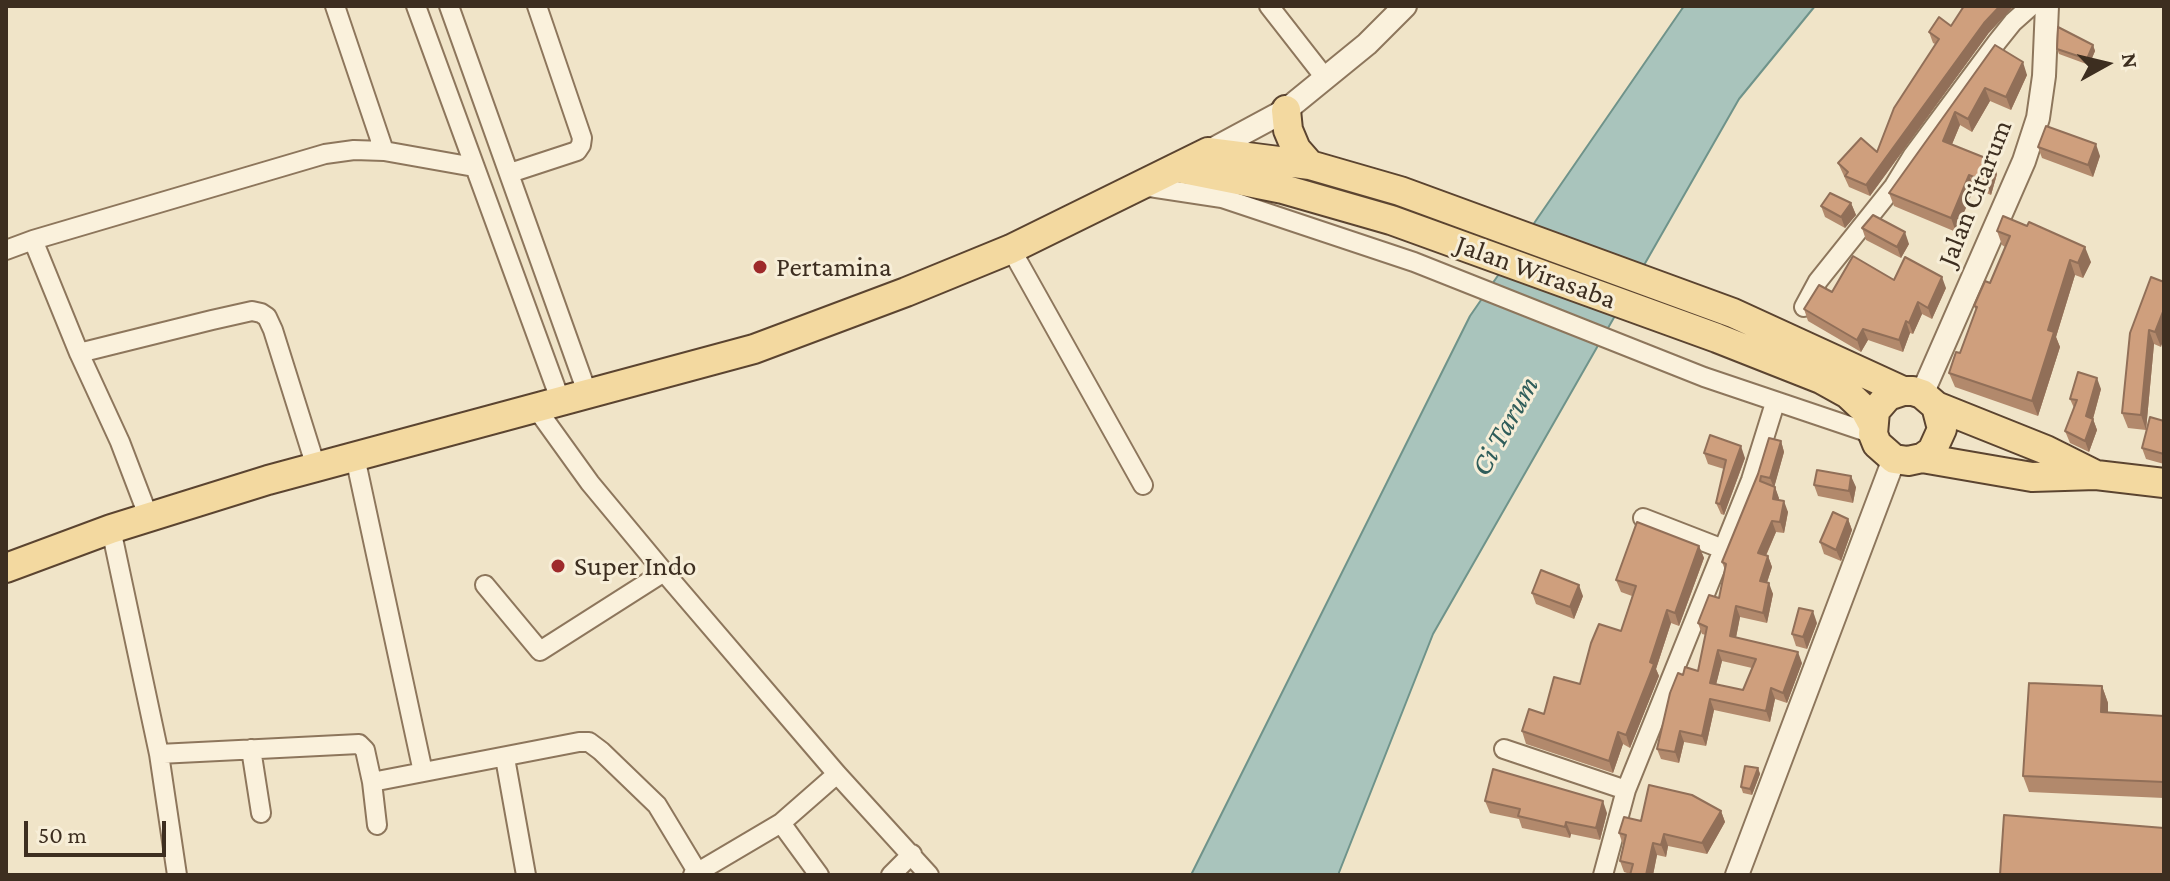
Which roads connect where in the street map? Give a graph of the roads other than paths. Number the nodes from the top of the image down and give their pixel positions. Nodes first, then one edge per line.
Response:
1 (335, 6) edge
2 (416, 6) edge
3 (449, 6) edge
4 (537, 6) edge
5 (1269, 6) edge
6 (1405, 6) edge
7 (2031, 6) edge
8 (2047, 6) edge
9 (1326, 79) junction
10 (1286, 110) junction
11 (384, 151) junction
12 (1208, 152) junction
13 (1310, 165) junction
14 (474, 167) junction
15 (1178, 168) junction
16 (510, 173) junction
17 (1141, 186) junction
18 (33, 240) junction
19 (1011, 249) junction
20 (6, 250) edge
21 (1804, 307) edge
22 (564, 324) junction
23 (536, 334) junction
24 (79, 353) junction
25 (1920, 397) junction
26 (562, 402) junction
27 (1775, 403) junction
28 (1873, 428) junction
29 (355, 457) junction
30 (1922, 458) junction
31 (1894, 459) junction
32 (316, 467) junction
33 (2096, 475) junction
34 (2164, 483) edge
35 (1143, 485) dead end
36 (149, 518) junction
37 (1643, 518) dead end
38 (111, 529) junction
39 (1723, 549) junction
40 (6, 568) edge
41 (664, 572) junction
42 (485, 585) dead end
43 (251, 749) junction
44 (1504, 749) dead end
45 (159, 754) junction
46 (505, 758) junction
47 (423, 772) junction
48 (837, 774) junction
49 (372, 782) junction
50 (1626, 790) junction
51 (261, 813) dead end
52 (781, 823) junction
53 (377, 825) dead end
54 (912, 854) junction
55 (696, 874) edge
56 (177, 875) edge
57 (526, 875) edge
58 (819, 875) edge
59 (891, 875) edge
60 (929, 875) edge
61 (1603, 875) edge
62 (1737, 875) edge

1 - 11 street
2 - 14 street
3 - 16 street
4 - 16 street
5 - 9 street
6 - 9 street
7 - 21 street
8 - 25 street, Jalan Citarum
9 - 10 street
10 - 12 street
10 - 13 main road
11 - 14 street
11 - 18 street
12 - 13 main road, Jalan Wirasaba
12 - 15 main road
13 - 25 main road, Jalan Wirasaba
14 - 23 street
15 - 17 main road
15 - 28 main road, Jalan Wirasaba
16 - 22 street
17 - 19 main road
17 - 27 street
18 - 20 street
18 - 24 street
19 - 26 main road
19 - 35 street
22 - 23 street
22 - 26 street
23 - 26 street
24 - 32 street
24 - 36 street
25 - 28 main road
25 - 30 main road
25 - 33 main road, Jalan Wirasaba
26 - 29 main road
26 - 41 street
27 - 28 street
27 - 39 street
28 - 31 main road
29 - 32 main road
29 - 47 street
30 - 31 main road
30 - 33 main road, Jalan Wirasaba
31 - 62 street
32 - 36 main road
33 - 34 main road, Jalan Wirasaba
36 - 38 main road
37 - 39 street
38 - 40 main road
38 - 45 street
39 - 50 street
41 - 42 street
41 - 48 street
43 - 45 street
43 - 49 street
43 - 51 street
44 - 50 street
45 - 56 street
46 - 47 street
46 - 55 street
46 - 57 street
47 - 49 street
48 - 52 street
48 - 54 street
49 - 53 street
50 - 61 street
52 - 55 street
52 - 58 street
54 - 59 street
54 - 60 street

